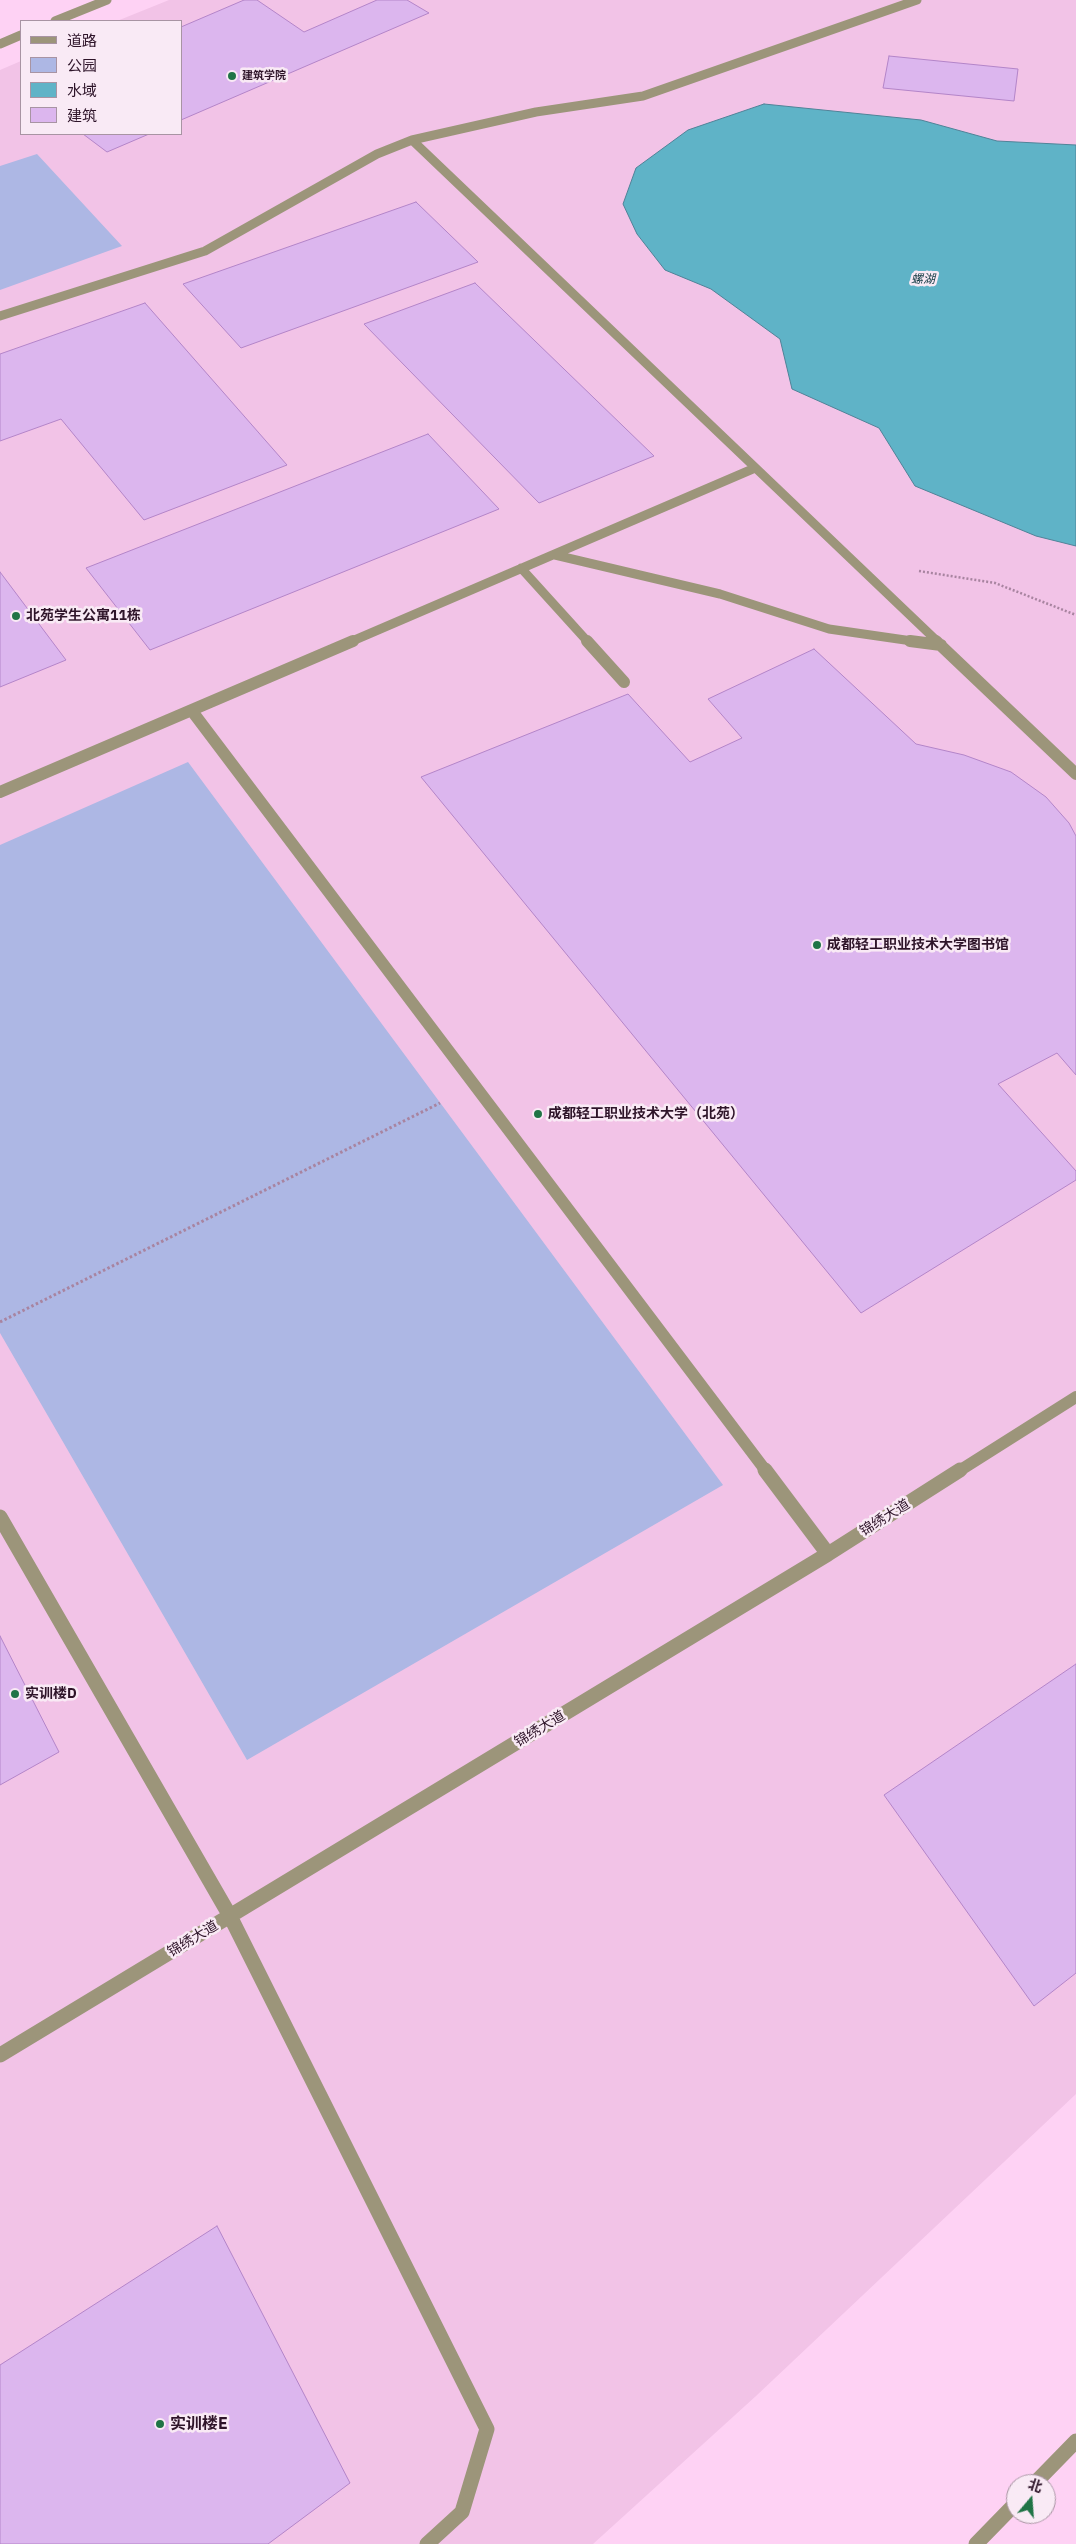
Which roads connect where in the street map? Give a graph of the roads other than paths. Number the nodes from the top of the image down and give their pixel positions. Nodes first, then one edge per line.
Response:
1 (107, 0) edge
2 (917, 0) edge
3 (57, 20) edge
4 (20, 35) edge
5 (0, 44) edge
6 (412, 140) junction
7 (0, 316) edge
8 (755, 468) junction
9 (555, 555) junction
10 (521, 568) junction
11 (941, 645) junction
12 (624, 682) dead end
13 (192, 711) junction
14 (1076, 774) edge
15 (0, 792) edge
16 (1076, 1397) edge
17 (0, 1517) edge
18 (828, 1554) junction
19 (230, 1916) junction
20 (0, 2055) edge
21 (1076, 2441) edge
22 (1044, 2474) edge
23 (1006, 2513) edge
24 (427, 2544) edge
25 (976, 2544) edge

1 - 3 street
2 - 6 street
4 - 5 street
6 - 7 street
6 - 8 street
8 - 9 street
8 - 11 street
9 - 10 street
9 - 11 street
10 - 12 street
10 - 13 street
11 - 14 street
13 - 15 street
13 - 18 street
16 - 18 street, 锦绣大道
17 - 19 street
18 - 19 street, 锦绣大道
19 - 20 street, 锦绣大道
19 - 24 street
21 - 22 street
23 - 25 street

